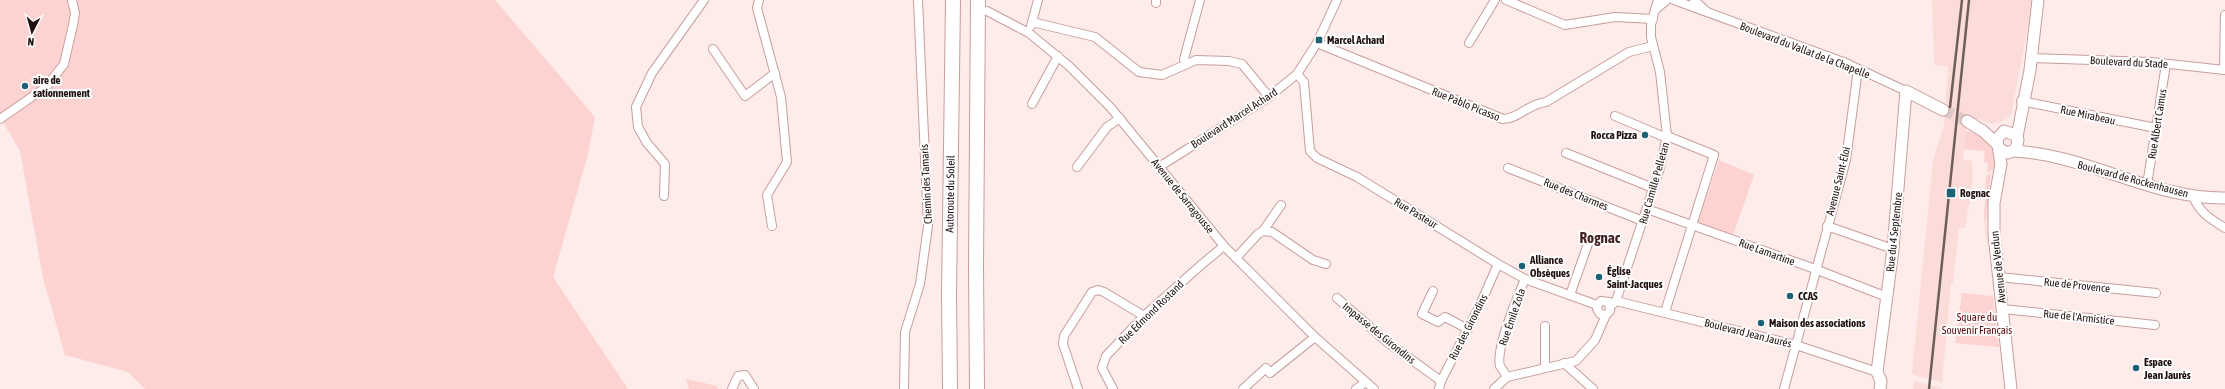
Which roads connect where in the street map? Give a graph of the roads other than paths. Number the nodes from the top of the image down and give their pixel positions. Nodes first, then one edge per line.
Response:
1 (72, 0) edge
2 (704, 0) edge
3 (759, 0) edge
4 (918, 0) edge
5 (953, 0) edge
6 (1038, 0) edge
7 (1200, 0) edge
8 (1337, 0) edge
9 (1495, 0) edge
10 (1506, 0) edge
11 (1658, 0) edge
12 (1667, 0) edge
13 (1674, 0) edge
14 (1694, 0) edge
15 (2038, 0) edge
16 (982, 5) edge
17 (1709, 14) junction
18 (1654, 15) junction
19 (2225, 15) edge
20 (1032, 22) junction
21 (2225, 28) edge
22 (1029, 33) junction
23 (1469, 43) dead end
24 (1317, 44) junction
25 (1653, 46) junction
26 (713, 49) dead end
27 (1058, 56) junction
28 (2032, 58) junction
29 (1184, 59) dead end
30 (2166, 64) junction
31 (1858, 69) junction
32 (2224, 70) edge
33 (774, 73) junction
34 (1297, 74) junction
35 (1906, 91) junction
36 (1269, 97) junction
37 (2023, 101) junction
38 (1032, 104) dead end
39 (1943, 110) tunnel mouth
40 (1615, 116) dead end
41 (1120, 118) junction
42 (0, 119) edge
43 (2156, 128) junction
44 (2004, 131) junction
45 (1667, 136) junction
46 (2018, 139) junction
47 (1998, 147) junction
48 (2012, 152) junction
49 (1566, 154) dead end
50 (2064, 160) junction
51 (1077, 167) dead end
52 (1159, 167) junction
53 (1508, 168) dead end
54 (2147, 185) junction
55 (1653, 188) junction
56 (1996, 193) junction
57 (664, 196) dead end
58 (2193, 196) junction
59 (2225, 198) edge
60 (1281, 205) dead end
61 (1647, 209) junction
62 (1643, 221) junction
63 (1691, 224) junction
64 (772, 226) dead end
65 (1827, 226) junction
66 (2225, 228) edge
67 (1263, 231) junction
68 (1589, 241) dead end
69 (1224, 246) junction
70 (1893, 249) junction
71 (1236, 258) junction
72 (1326, 264) dead end
73 (1498, 264) junction
74 (1815, 269) junction
75 (1999, 277) junction
76 (1525, 279) junction
77 (1433, 291) dead end
78 (2156, 293) dead end
79 (1570, 295) junction
80 (1887, 297) junction
81 (1338, 298) dead end
82 (1614, 304) junction
83 (1597, 305) junction
84 (2002, 309) junction
85 (1665, 312) junction
86 (1606, 315) junction
87 (1144, 316) junction
88 (2155, 325) dead end
89 (1545, 326) dead end
90 (1468, 329) junction
91 (1314, 337) junction
92 (1796, 346) junction
93 (1564, 363) junction
94 (1545, 367) junction
95 (1877, 372) junction
96 (1507, 376) junction
97 (1366, 382) junction
98 (1440, 385) edge
99 (732, 389) edge
100 (754, 389) edge
101 (904, 389) edge
102 (950, 389) edge
103 (977, 389) edge
104 (1078, 389) edge
105 (1113, 389) edge
106 (1243, 389) edge
107 (1356, 389) edge
108 (1374, 389) edge
109 (1494, 389) edge
110 (1592, 389) edge
111 (1784, 389) edge
112 (1880, 389) edge
113 (2010, 389) edge

1 - 42 street
2 - 57 street
3 - 33 street
4 - 101 street, Chemin des Tamaris
5 - 102 highway, Autoroute du Soleil
6 - 20 street
7 - 29 street
8 - 24 street, Boulevard Marcel Achard
9 - 23 street
10 - 18 street
11 - 18 street, Rue Camille Pelletan
12 - 18 street
13 - 17 street, Boulevard du Vallat de la Chapelle
14 - 17 street, Boulevard du Vallat de la Chapelle
15 - 28 street, Avenue de Verdun
16 - 22 street, Avenue de Sarragousse
16 - 103 highway
17 - 31 street, Boulevard du Vallat de la Chapelle
18 - 25 street, Rue Camille Pelletan
19 - 21 street
20 - 22 street
20 - 36 street
21 - 32 street
22 - 27 street, Avenue de Sarragousse
24 - 25 street, Rue Pablo Picasso
24 - 34 street, Boulevard Marcel Achard
25 - 45 street, Rue Camille Pelletan
26 - 33 street
27 - 38 street
27 - 41 street, Avenue de Sarragousse
28 - 30 street, Boulevard du Stade
28 - 37 street, Avenue de Verdun
30 - 32 street, Boulevard du Stade
30 - 43 street, Rue Albert Camus
31 - 35 street, Boulevard du Vallat de la Chapelle
31 - 65 street, Avenue Saint-Éloi
33 - 64 street
34 - 36 street, Boulevard Marcel Achard
34 - 73 street, Rue Pasteur
35 - 39 street, Boulevard du Vallat de la Chapelle
35 - 70 street, Rue du 4 Septembre
36 - 52 street, Boulevard Marcel Achard
37 - 43 street, Rue Mirabeau
37 - 44 street, Avenue de Verdun
37 - 46 street, Avenue de Verdun
40 - 45 street
41 - 51 street
41 - 52 street, Avenue de Sarragousse
43 - 54 street, Rue Albert Camus
44 - 46 street
44 - 47 street, Avenue de Verdun
44 - 47 street
45 - 55 street, Rue Camille Pelletan
45 - 63 street
46 - 48 street, Avenue de Verdun
46 - 50 street, Boulevard de Rockenhausen
47 - 48 street
47 - 56 street, Avenue de Verdun
48 - 50 street, Boulevard de Rockenhausen
48 - 56 street, Avenue de Verdun
49 - 55 street
50 - 54 street, Boulevard de Rockenhausen
52 - 69 street, Avenue de Sarragousse
53 - 62 street, Rue des Charmes
54 - 58 street, Boulevard de Rockenhausen
55 - 61 street, Rue Camille Pelletan
56 - 75 street, Avenue de Verdun
58 - 59 street, Boulevard de Rockenhausen
58 - 66 street
60 - 67 street
61 - 62 street, Rue Camille Pelletan
61 - 63 street, Rue Lamartine
62 - 82 street, Rue Camille Pelletan
63 - 74 street, Rue Lamartine
63 - 85 street
65 - 70 street
65 - 74 street, Avenue Saint-Éloi
67 - 71 street
67 - 72 street
68 - 79 street
69 - 71 street, Avenue de Sarragousse
69 - 87 street, Rue Edmond Rostand
70 - 80 street, Rue du 4 Septembre
71 - 91 street, Avenue de Sarragousse
73 - 76 street, Rue Pasteur
73 - 90 street, Rue des Girondins
74 - 80 street, Rue Lamartine
74 - 92 street, Avenue Saint-Éloi
75 - 78 street, Rue de Provence
75 - 84 street, Avenue de Verdun
76 - 79 street, Rue Pasteur
76 - 96 street, Rue Émile Zola
77 - 90 street
79 - 83 street, Rue Pasteur
80 - 95 street, Rue du 4 Septembre
81 - 98 street, Impasse des Girondins
82 - 83 street, Boulevard Jean Jaurès
82 - 85 street, Boulevard Jean Jaurès
82 - 86 street, Rue Camille Pelletan
83 - 86 street
84 - 88 street, Rue de l'Armistice
84 - 113 street, Avenue de Verdun
85 - 92 street, Boulevard Jean Jaurès
86 - 93 street, Rue Camille Pelletan
87 - 104 street
87 - 105 street, Rue Edmond Rostand
89 - 94 street
90 - 98 street, Rue des Girondins
91 - 97 street, Avenue de Sarragousse
91 - 106 street
92 - 95 street, Boulevard Jean Jaurès
92 - 111 street, Avenue Saint-Éloi
93 - 94 street, Rue Camille Pelletan
93 - 110 street
94 - 96 street, Rue Camille Pelletan
95 - 112 street, Rue du 4 Septembre
96 - 109 street
97 - 107 street
97 - 108 street, Avenue de Sarragousse
99 - 100 street

